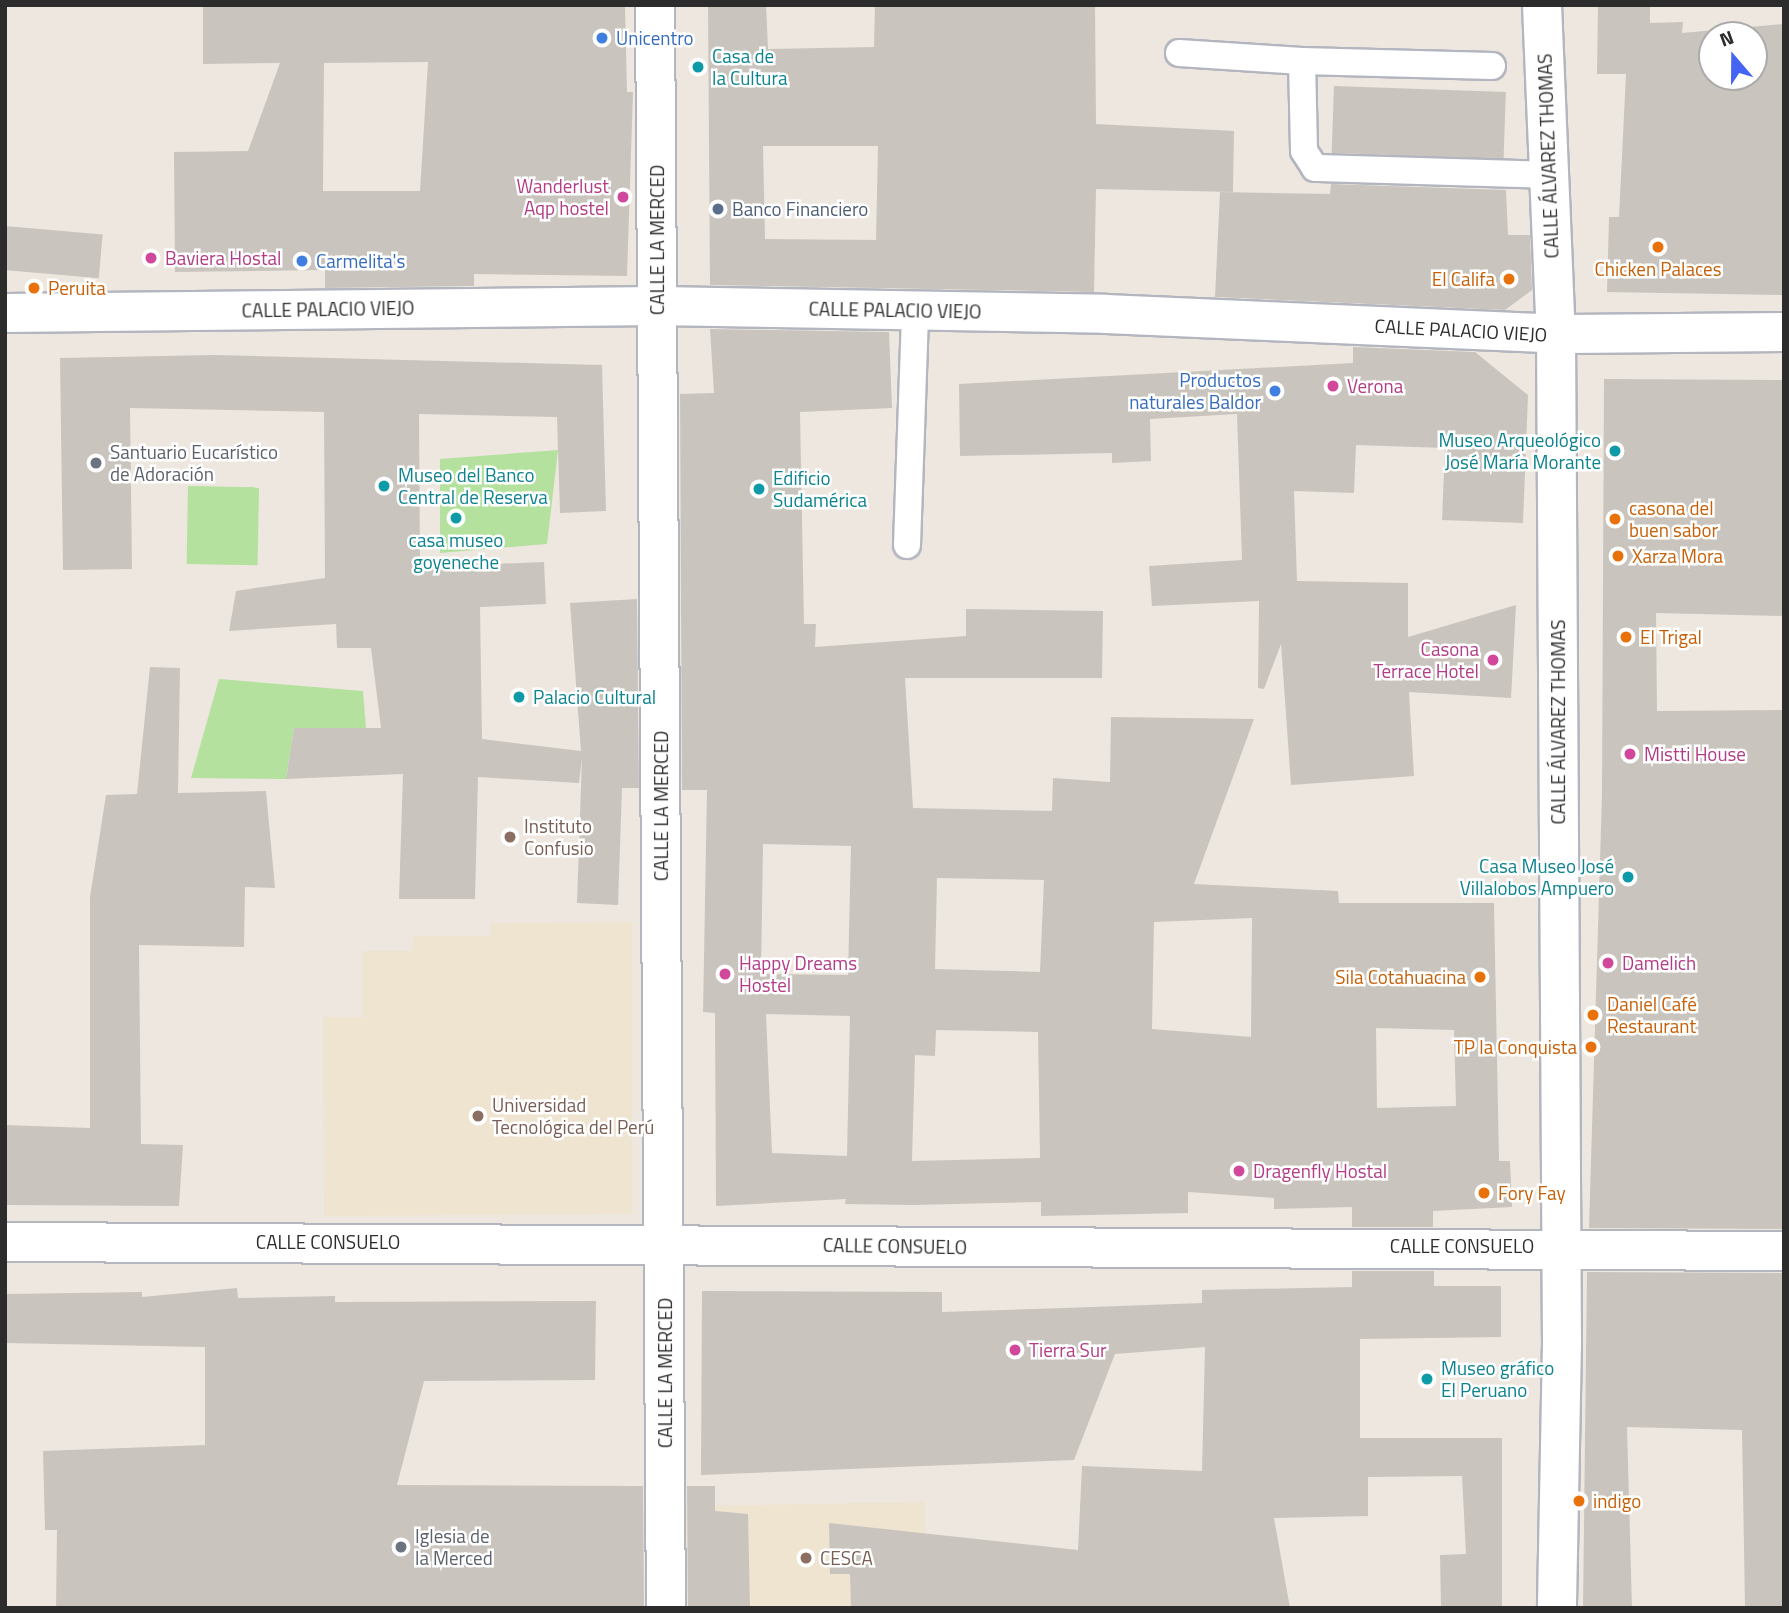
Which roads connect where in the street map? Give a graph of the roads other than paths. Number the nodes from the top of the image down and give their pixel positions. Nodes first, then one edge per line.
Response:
1 (655, 5) edge
2 (1542, 5) edge
3 (1179, 52) dead end
4 (1302, 61) junction
5 (1492, 66) dead end
6 (1548, 176) junction
7 (658, 306) junction
8 (915, 310) junction
9 (5, 313) edge
10 (1784, 332) edge
11 (1556, 334) junction
12 (907, 545) dead end
13 (5, 1242) edge
14 (665, 1243) junction
15 (1561, 1246) junction
16 (1784, 1251) edge
17 (666, 1608) edge
18 (1557, 1608) edge

1 - 7 street, CALLE LA MERCED
2 - 6 street, CALLE ÁLVAREZ THOMAS
3 - 4 lane
4 - 5 lane
4 - 6 lane
6 - 11 street, CALLE ÁLVAREZ THOMAS
7 - 8 street, CALLE PALACIO VIEJO
7 - 9 street, CALLE PALACIO VIEJO
7 - 14 street, CALLE LA MERCED
8 - 11 street, CALLE PALACIO VIEJO
8 - 12 lane
10 - 11 street, CALLE PALACIO VIEJO
11 - 15 street, CALLE ÁLVAREZ THOMAS
13 - 14 street, CALLE CONSUELO
14 - 15 street, CALLE CONSUELO
14 - 17 street, CALLE LA MERCED
15 - 16 street, CALLE CONSUELO
15 - 18 street, CALLE ÁLVAREZ THOMAS

